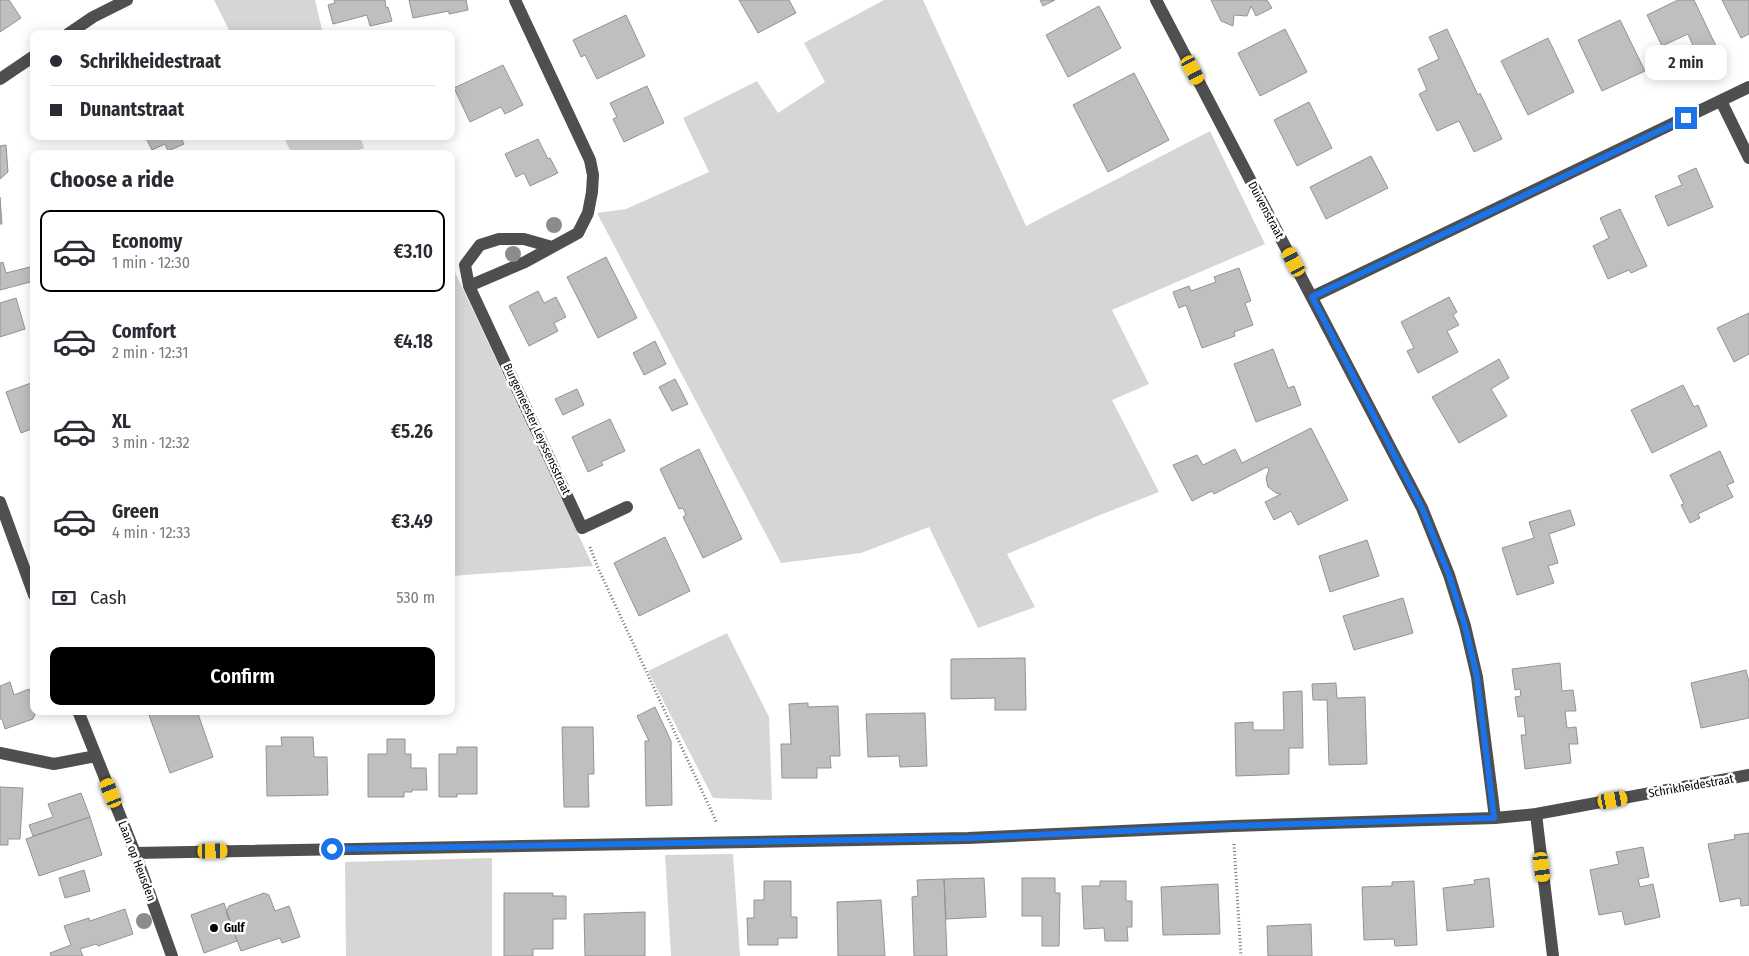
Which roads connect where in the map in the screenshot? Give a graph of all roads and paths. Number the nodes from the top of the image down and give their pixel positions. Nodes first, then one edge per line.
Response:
1 (127, 0) edge
2 (515, 0) edge
3 (1156, 0) edge
4 (74, 30) edge
5 (30, 59) edge
6 (0, 79) edge
7 (1749, 87) edge
8 (1721, 100) junction
9 (1749, 158) edge
10 (552, 247) junction
11 (470, 286) junction
12 (1312, 297) junction
13 (0, 502) edge
14 (627, 507) dead end
15 (582, 528) junction
16 (30, 584) edge
17 (80, 715) edge
18 (0, 753) edge
19 (96, 756) junction
20 (1749, 776) edge
21 (1536, 814) junction
22 (1494, 818) junction
23 (1233, 826) junction
24 (726, 842) junction
25 (135, 853) junction
26 (172, 956) edge
27 (1241, 956) edge
28 (1553, 956) edge

1 - 4 street
2 - 10 street
3 - 12 street, Duivenstraat
5 - 6 street
7 - 8 street
8 - 9 street
8 - 12 street
10 - 11 street
10 - 11 street, Burgemeester Leyssensstraat
11 - 15 street, Burgemeester Leyssensstraat
12 - 22 street, Duivenstraat
13 - 16 street
14 - 15 street
15 - 24 path
17 - 19 street, Laan op Heusden
18 - 19 street
19 - 25 street, Laan op Heusden
20 - 21 street, Schrikheidestraat
21 - 22 street, Schrikheidestraat
21 - 28 street
22 - 23 street, Schrikheidestraat
23 - 24 street, Schrikheidestraat
23 - 27 path
24 - 25 street, Schrikheidestraat
25 - 26 street, Laan op Heusden

